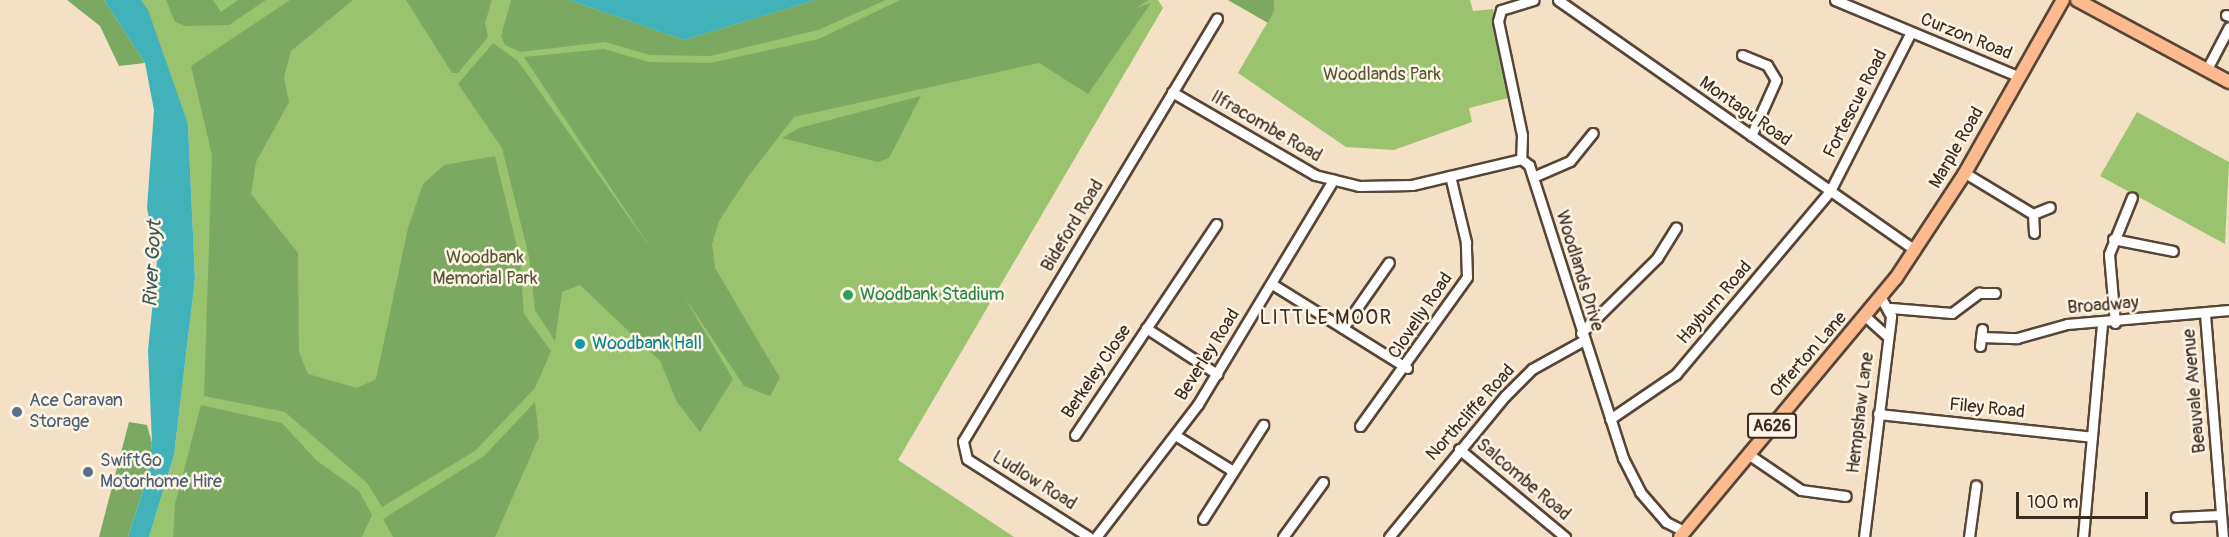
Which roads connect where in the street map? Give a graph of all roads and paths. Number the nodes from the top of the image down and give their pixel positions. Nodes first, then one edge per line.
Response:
1 (1496, 0) edge
2 (1534, 0) edge
3 (1558, 0) edge
4 (1835, 0) edge
5 (2063, 0) edge
6 (2077, 0) edge
7 (2091, 3) edge
8 (1501, 10) junction
9 (1217, 18) dead end
10 (2229, 27) edge
11 (1911, 32) junction
12 (1742, 55) dead end
13 (2207, 69) junction
14 (2018, 76) junction
15 (2229, 82) edge
16 (1172, 92) junction
17 (1593, 133) dead end
18 (1751, 136) junction
19 (1521, 159) junction
20 (1965, 173) junction
21 (1450, 176) junction
22 (1533, 177) junction
23 (1333, 180) junction
24 (1830, 191) junction
25 (2132, 197) dead end
26 (2050, 207) dead end
27 (2033, 214) junction
28 (1216, 224) dead end
29 (1676, 227) dead end
30 (2034, 233) dead end
31 (2113, 239) junction
32 (1915, 250) junction
33 (2173, 251) dead end
34 (1389, 262) dead end
35 (1272, 284) junction
36 (1995, 293) dead end
37 (1873, 307) junction
38 (1891, 308) junction
39 (2229, 310) edge
40 (2205, 314) junction
41 (2115, 323) junction
42 (2102, 324) junction
43 (1146, 328) junction
44 (1342, 328) junction
45 (1582, 336) junction
46 (1887, 336) junction
47 (1981, 337) dead end
48 (1407, 368) junction
49 (1217, 374) junction
50 (1878, 414) junction
51 (1610, 419) junction
52 (1263, 425) dead end
53 (1360, 426) dead end
54 (1075, 435) dead end
55 (1175, 435) junction
56 (2092, 437) junction
57 (1459, 449) junction
58 (963, 452) joint
59 (1748, 454) junction
60 (1233, 471) junction
61 (1323, 482) dead end
62 (1976, 485) dead end
63 (1846, 496) dead end
64 (2221, 515) junction
65 (2176, 517) dead end
66 (1203, 519) dead end
67 (1398, 525) junction
68 (1682, 534) edge
69 (1089, 537) edge
70 (1096, 537) edge
71 (1283, 537) edge
72 (1389, 537) edge
73 (1397, 537) edge
74 (1565, 537) edge
75 (1864, 537) edge
76 (1969, 537) edge
77 (2083, 537) edge
78 (2223, 537) edge

1 - 8 street
2 - 8 street
3 - 18 street, Montagu Road
4 - 11 street, Curzon Road
5 - 14 main road, Marple Road / A626
6 - 7 main road
7 - 13 main road
8 - 19 street
9 - 16 street, Bideford Road
10 - 13 street
11 - 14 street, Curzon Road
11 - 24 street, Fortescue Road
12 - 18 street
13 - 15 main road
14 - 20 main road, Marple Road / A626
16 - 23 street, Ilfracombe Road
16 - 58 street, Bideford Road
17 - 22 street
18 - 24 street, Montagu Road
19 - 21 street, Ilfracombe Road
19 - 22 street, Woodlands Drive
20 - 27 street
20 - 32 main road, Marple Road / A626
21 - 23 street, Ilfracombe Road
21 - 48 street, Clovelly Road
22 - 45 street, Woodlands Drive
23 - 35 street, Beverley Road
24 - 32 street, Montagu Road
24 - 51 street, Hayburn Road
25 - 31 street
26 - 27 street
27 - 30 street
28 - 43 street, Berkeley Close
29 - 45 street, Northcliffe Road
31 - 33 street
31 - 41 street
32 - 37 main road, Marple Road / A626
34 - 44 street
35 - 44 street
35 - 49 street, Beverley Road
36 - 38 street
37 - 38 street
37 - 46 street
37 - 59 main road, Offerton Lane / A626
38 - 46 street, Hempshaw Lane
39 - 40 street, Broadway
40 - 41 street, Broadway
40 - 64 street, Beauvale Avenue
41 - 42 street, Broadway
42 - 47 street, Broadway
42 - 56 street
43 - 49 street, Berkeley Close
43 - 54 street, Berkeley Close
44 - 48 street
45 - 51 street, Woodlands Drive
45 - 57 street, Northcliffe Road
46 - 50 street, Hempshaw Lane
48 - 53 street, Clovelly Road
49 - 55 street, Beverley Road
50 - 56 street, Filey Road
50 - 75 street, Hempshaw Lane
51 - 68 street, Woodlands Drive
52 - 60 street
55 - 60 street
55 - 70 street, Beverley Road
56 - 77 street
57 - 67 street, Northcliffe Road
57 - 74 street, Salcombe Road
58 - 69 street, Ludlow Road
59 - 63 street
59 - 68 main road, Offerton Lane / A626
60 - 66 street
61 - 71 street
62 - 76 street
64 - 65 street
64 - 78 street, Beauvale Avenue
67 - 72 street, Northcliffe Road
67 - 73 street

